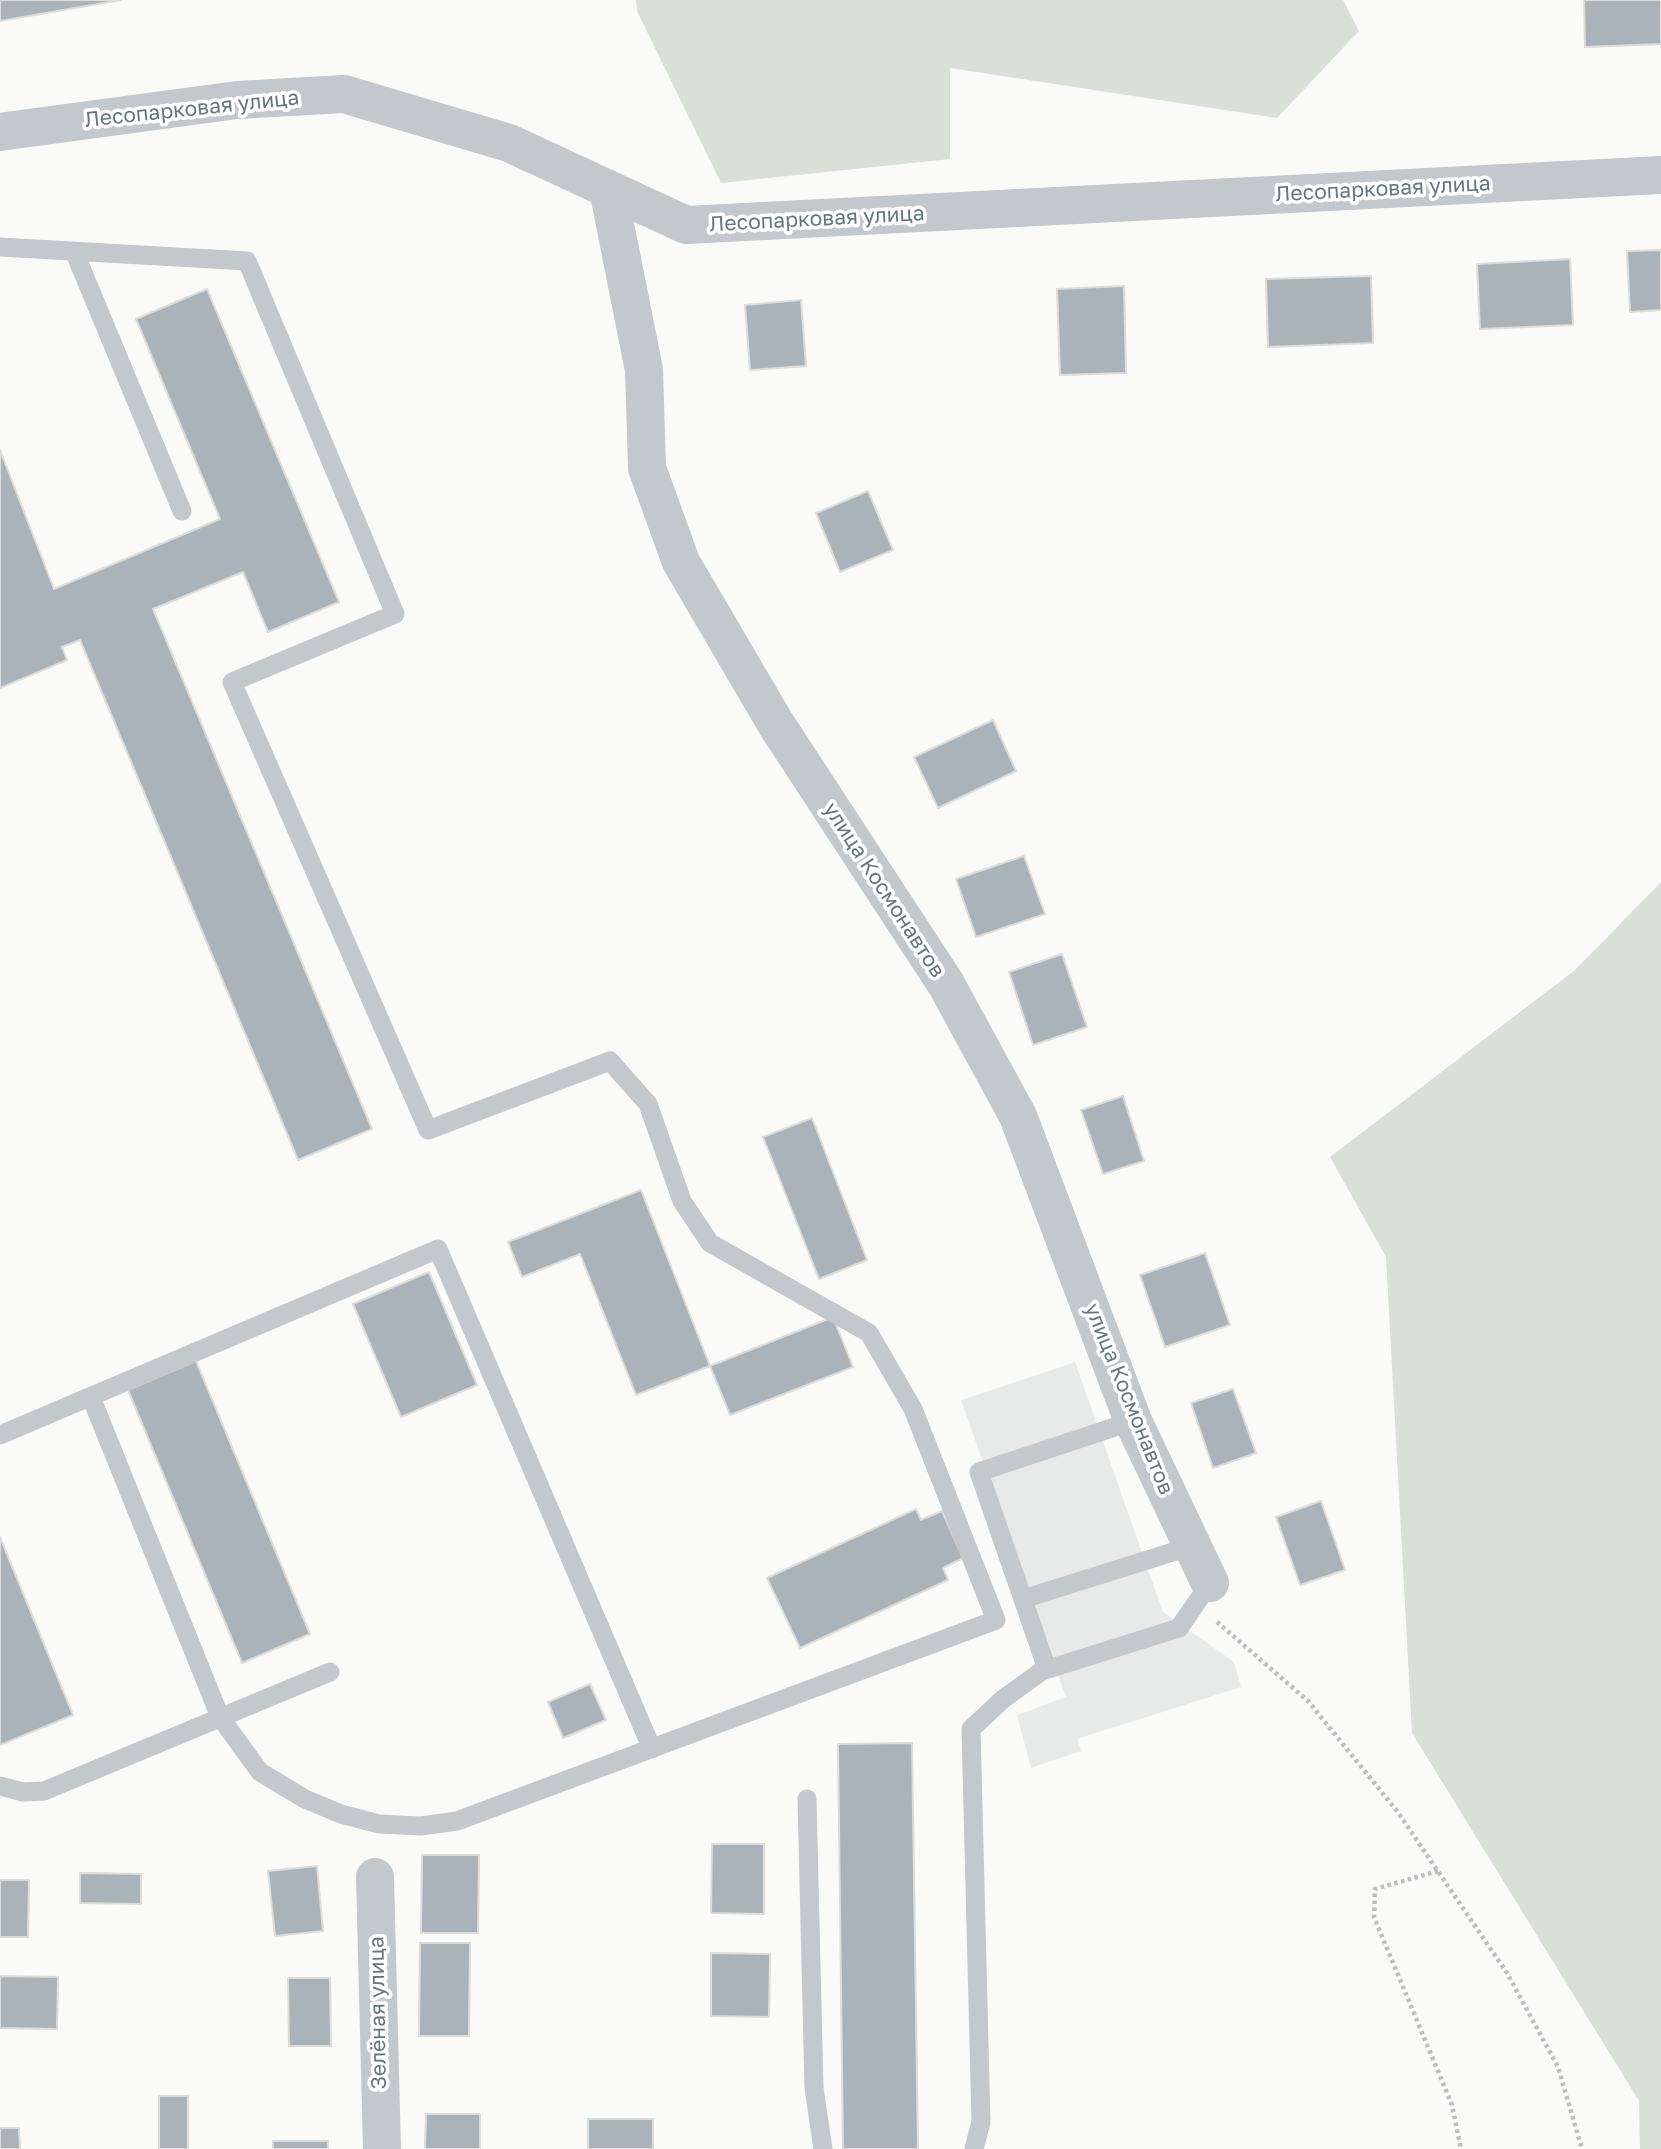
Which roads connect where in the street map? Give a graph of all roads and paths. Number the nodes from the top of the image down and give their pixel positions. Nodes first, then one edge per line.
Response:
1 (0, 132) edge
2 (1661, 175) edge
3 (608, 189) junction
4 (0, 247) edge
5 (74, 251) junction
6 (181, 511) dead end
7 (91, 1397) junction
8 (1133, 1421) junction
9 (0, 1435) edge
10 (1192, 1546) junction
11 (1203, 1594) junction
12 (1023, 1599) junction
13 (1047, 1669) junction
14 (330, 1672) dead end
15 (220, 1717) junction
16 (652, 1749) junction
17 (0, 1786) edge
18 (807, 1799) dead end
19 (1438, 1871) junction
20 (375, 1877) dead end
21 (382, 2149) edge
22 (823, 2149) edge
23 (974, 2149) edge
24 (1461, 2149) edge
25 (1582, 2149) edge

1 - 3 street, Лесопарковая улица
2 - 3 street, Лесопарковая улица
3 - 8 street, улица Космонавтов
4 - 5 lane
5 - 6 lane
5 - 16 lane
7 - 9 lane
7 - 15 lane
7 - 16 lane
8 - 10 street, улица Космонавтов
8 - 12 lane
10 - 11 street, улица Космонавтов
10 - 12 lane
11 - 13 lane
11 - 19 path
12 - 13 lane
13 - 23 lane
14 - 15 lane
15 - 16 lane
15 - 17 lane
18 - 22 lane
19 - 24 path
19 - 25 path
20 - 21 street, Зелёная улица

